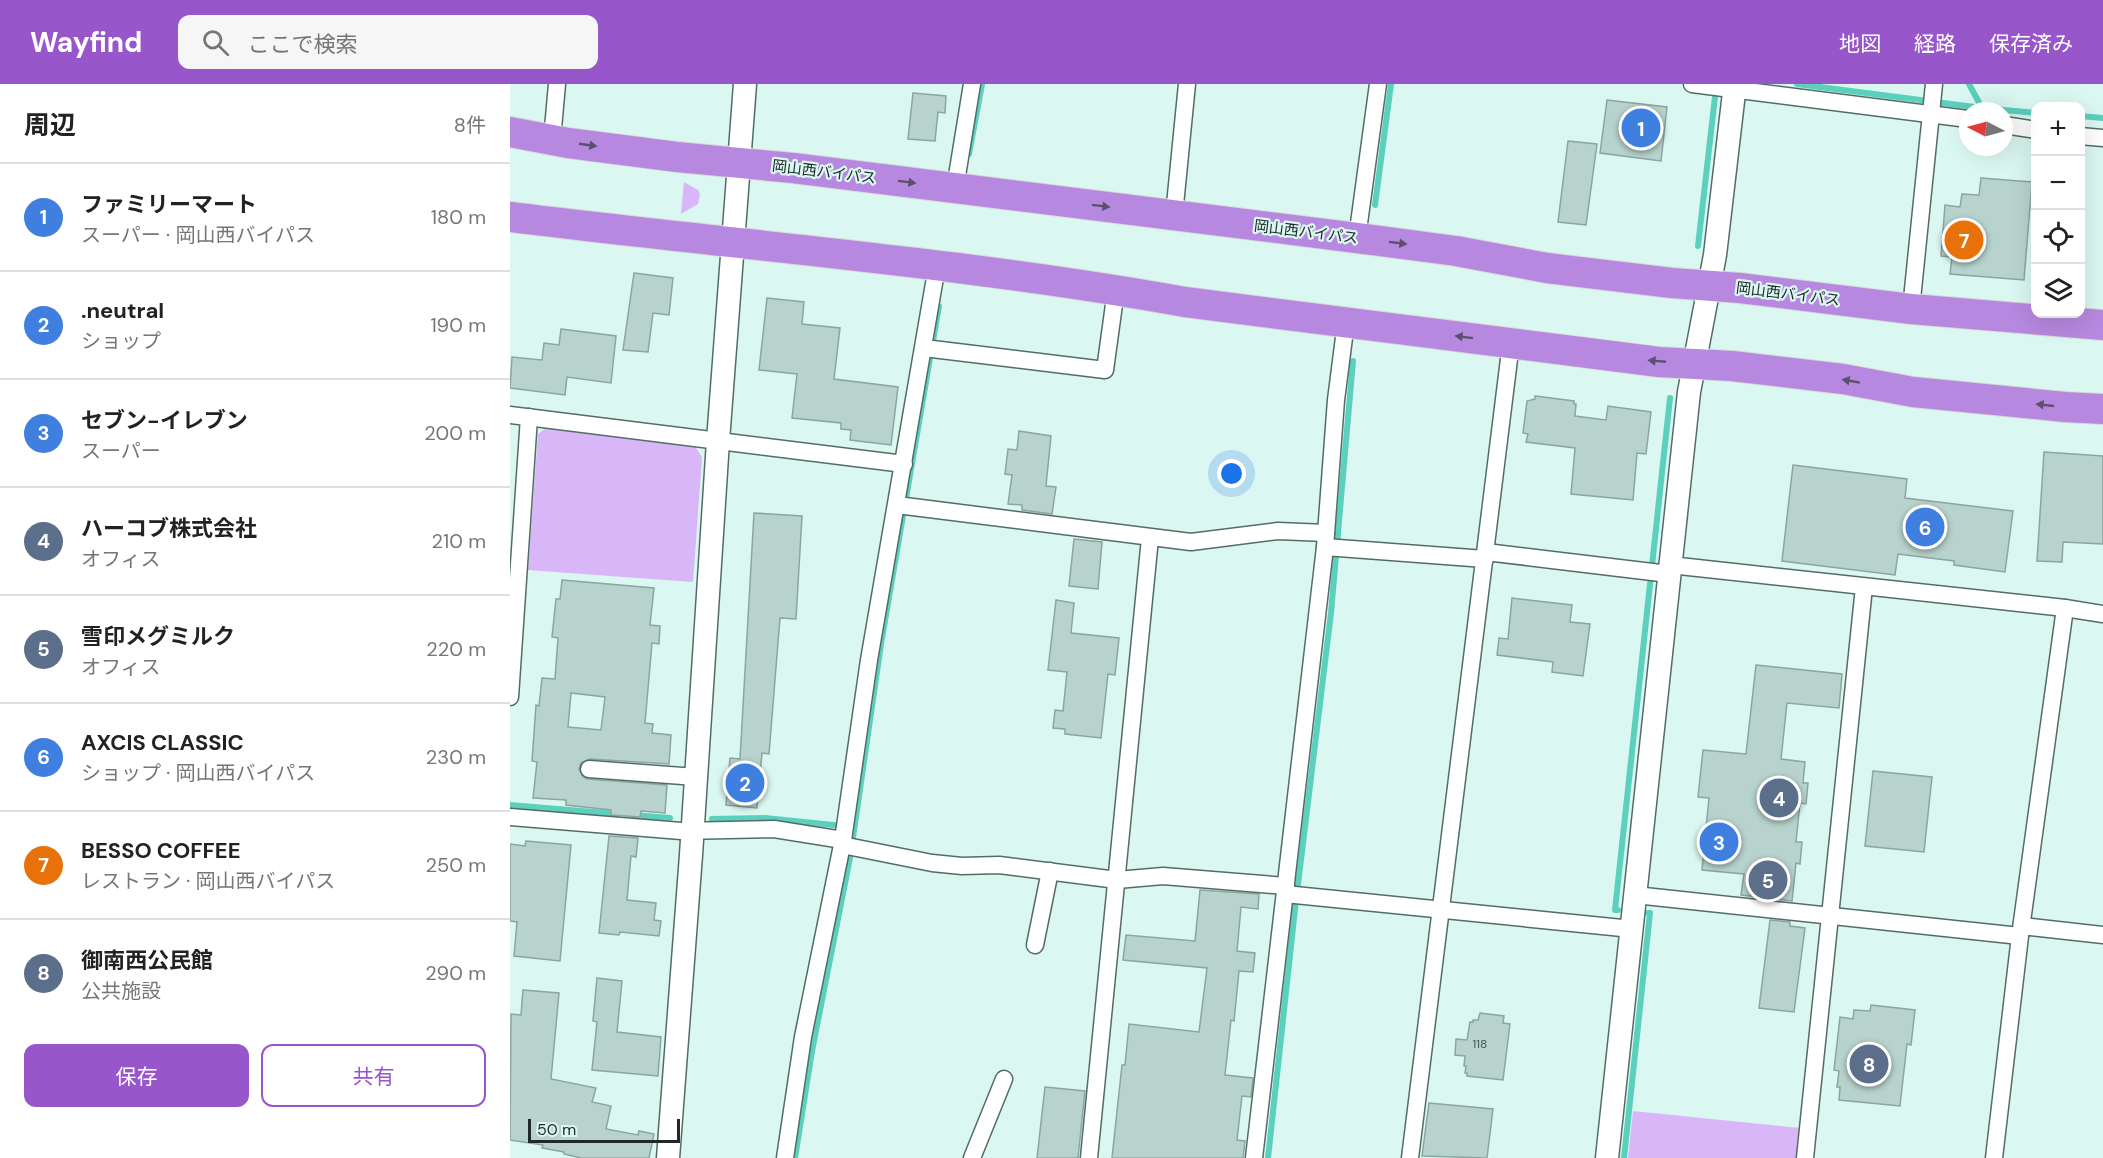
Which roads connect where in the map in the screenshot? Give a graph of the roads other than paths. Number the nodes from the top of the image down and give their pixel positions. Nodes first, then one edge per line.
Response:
1 (557, 84) edge
2 (745, 84) edge
3 (972, 84) edge
4 (1187, 84) edge
5 (1378, 84) edge
6 (1692, 84) edge
7 (1725, 87) edge
8 (1933, 100) edge
9 (1959, 114) edge
10 (2013, 126) edge
11 (2031, 129) edge
12 (510, 132) edge
13 (2085, 136) edge
14 (2103, 138) edge
15 (552, 140) junction
16 (738, 163) junction
17 (955, 188) junction
18 (1174, 215) junction
19 (510, 217) edge
20 (1357, 238) junction
21 (733, 242) junction
22 (937, 266) junction
23 (1709, 286) junction
24 (1116, 290) junction
25 (1911, 309) junction
26 (1346, 322) junction
27 (2103, 325) edge
28 (1511, 344) junction
29 (931, 349) junction
30 (1694, 364) junction
31 (2103, 409) edge
32 (510, 415) edge
33 (529, 417) junction
34 (718, 441) junction
35 (904, 464) junction
36 (903, 506) junction
37 (1150, 538) junction
38 (1332, 544) junction
39 (1485, 556) junction
40 (1660, 570) junction
41 (1864, 587) junction
42 (2065, 608) junction
43 (2103, 614) edge
44 (510, 697) edge
45 (589, 769) dead end
46 (696, 777) junction
47 (510, 818) edge
48 (692, 832) junction
49 (846, 839) junction
50 (1050, 871) junction
51 (1117, 880) junction
52 (1292, 893) junction
53 (1635, 895) junction
54 (1440, 910) junction
55 (1831, 917) junction
56 (1632, 929) junction
57 (2021, 931) junction
58 (2103, 935) edge
59 (1035, 945) dead end
60 (1004, 1079) dead end
61 (668, 1158) edge
62 (785, 1158) edge
63 (972, 1158) edge
64 (1089, 1158) edge
65 (1254, 1158) edge
66 (1410, 1158) edge
67 (1607, 1158) edge
68 (1805, 1158) edge
69 (1994, 1158) edge

1 - 15 street
2 - 16 street
3 - 17 street
4 - 18 street
5 - 20 street
6 - 7 street
7 - 8 street
7 - 23 street
8 - 9 street
8 - 25 street
10 - 11 street
12 - 15 highway, 岡山西バイパス
13 - 14 street
15 -> 16 highway, 岡山西バイパス
16 -> 17 highway, 岡山西バイパス
16 - 21 street
17 -> 18 highway, 岡山西バイパス
18 - 20 highway, 岡山西バイパス
19 - 21 highway
20 -> 23 highway, 岡山西バイパス
21 - 22 highway
21 - 34 street
22 - 24 highway
22 - 29 street
23 - 25 highway, 岡山西バイパス
23 - 30 street
24 - 26 highway
24 - 29 street
25 - 27 highway, 岡山西バイパス
28 -> 26 highway
26 - 38 street
30 -> 28 highway
28 - 39 street
29 - 35 street
31 -> 30 highway
30 - 40 street
32 - 33 street
33 - 34 street
33 - 44 street
34 - 35 street
34 - 46 street
35 - 36 street
36 - 37 street
36 - 49 street
37 - 38 street
37 - 51 street
38 - 39 street
38 - 52 street
39 - 40 street
39 - 54 street
40 - 41 street
40 - 53 street
41 - 42 street
41 - 55 street
42 - 43 street
42 - 57 street
45 - 46 street
46 - 48 street
47 - 48 street
48 - 49 street
48 - 61 street
49 - 50 street
49 - 62 street
50 - 51 street
50 - 59 street
51 - 52 street
51 - 64 street
52 - 54 street
52 - 65 street
53 - 55 street
53 - 56 street
54 - 56 street
54 - 66 street
55 - 57 street
55 - 68 street
56 - 67 street
57 - 58 street
57 - 69 street
60 - 63 street

